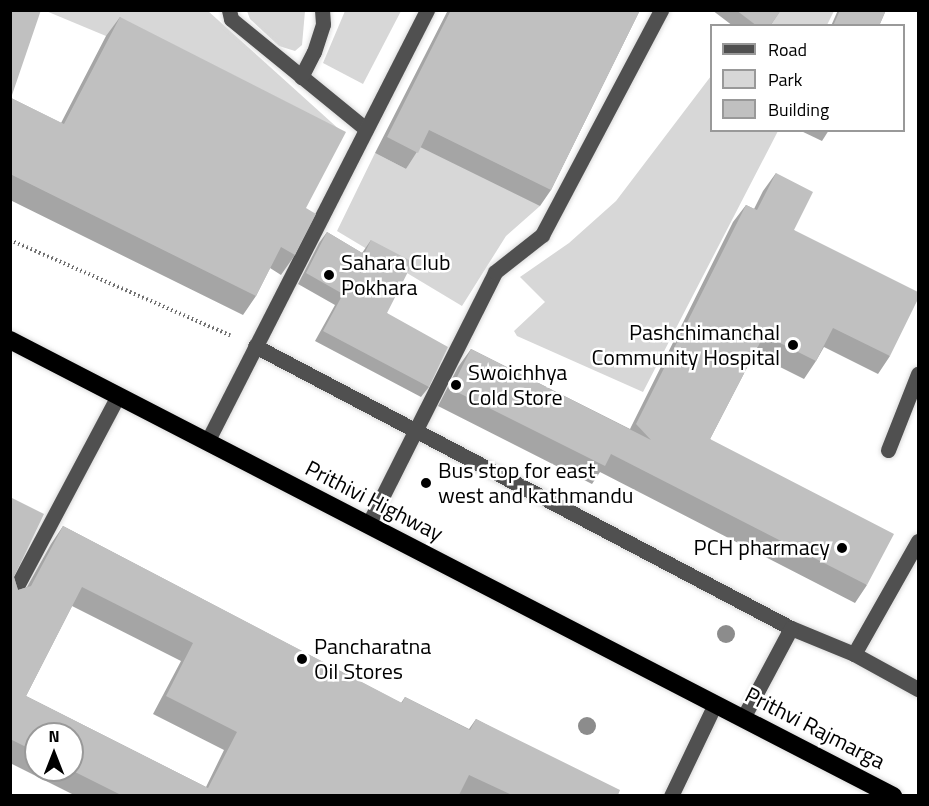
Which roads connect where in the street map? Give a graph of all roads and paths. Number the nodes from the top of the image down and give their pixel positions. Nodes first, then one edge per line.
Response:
1 (229, 10) edge
2 (322, 10) edge
3 (427, 10) edge
4 (661, 10) edge
5 (301, 77) junction
6 (366, 129) junction
7 (10, 240) edge
8 (10, 340) edge
9 (255, 346) junction
10 (918, 374) edge
11 (118, 396) junction
12 (417, 430) junction
13 (207, 442) junction
14 (888, 450) dead end
15 (368, 525) junction
16 (918, 541) edge
17 (10, 599) edge
18 (791, 628) junction
19 (854, 654) junction
20 (918, 689) edge
21 (714, 704) junction
22 (743, 718) junction
23 (677, 793) edge
24 (893, 795) edge

1 - 5 street
2 - 5 street
3 - 6 street
4 - 12 street
5 - 6 street
6 - 9 street
7 - 9 path
8 - 11 highway, Prithivi Highway
9 - 12 street
9 - 13 street
10 - 14 street
11 - 13 highway, Prithivi Highway
11 - 17 street
12 - 15 street
12 - 18 street
13 - 15 highway, Prithivi Highway
15 - 21 highway, Prithivi Highway
16 - 19 street
18 - 19 street
18 - 22 street
19 - 20 street
21 - 22 highway, Prithvi Rajmarga
21 - 23 street
22 - 24 highway, Prithvi Rajmarga

